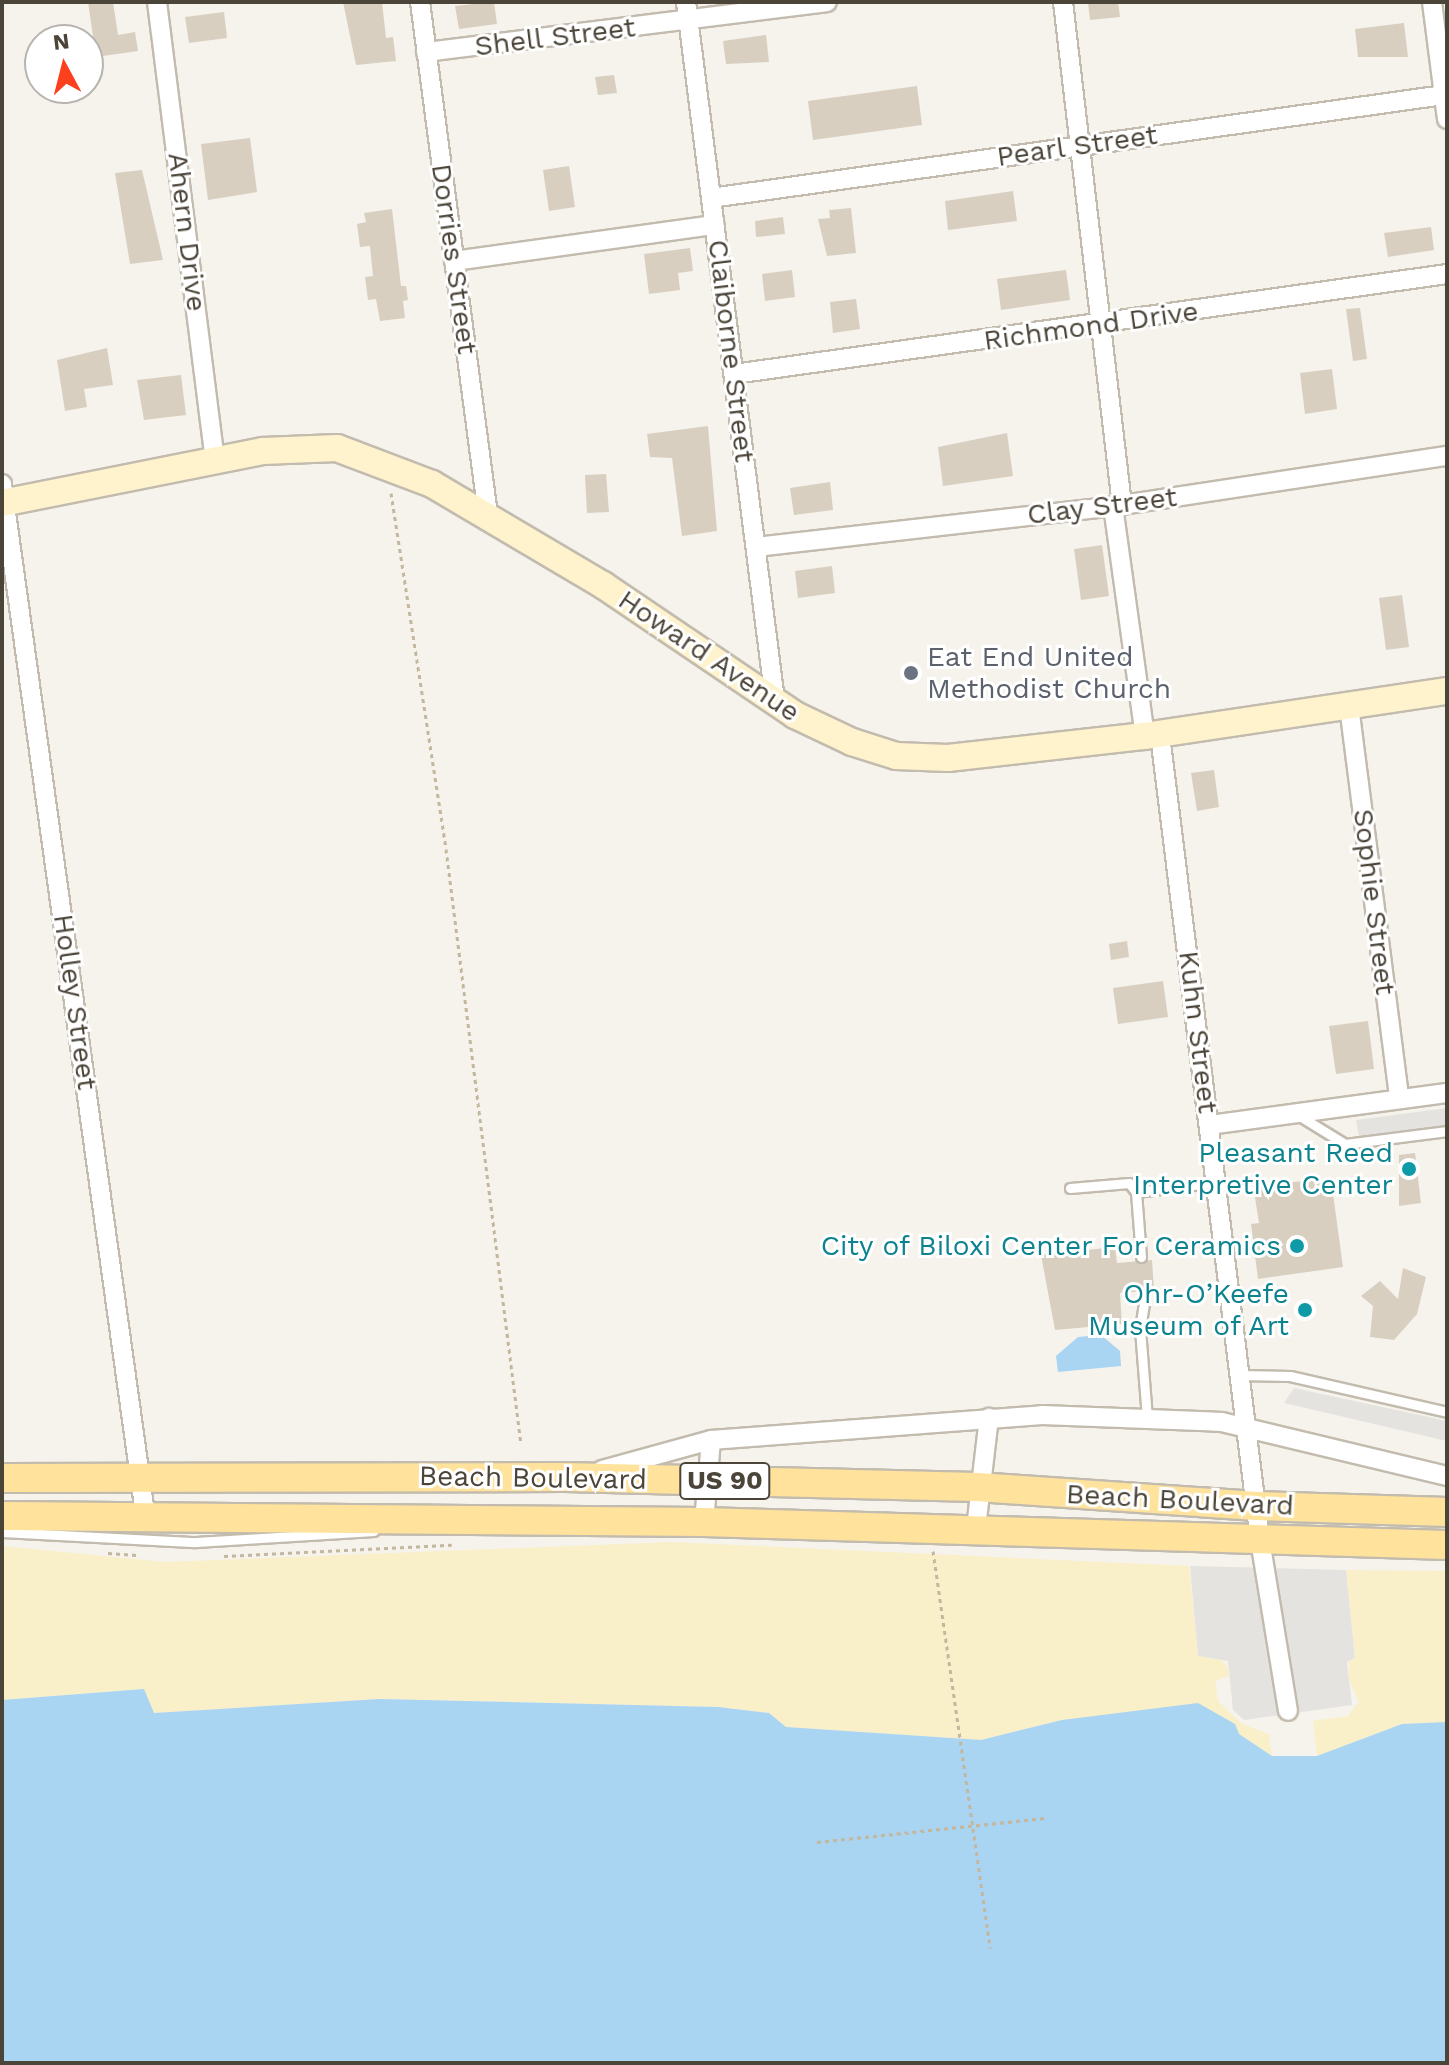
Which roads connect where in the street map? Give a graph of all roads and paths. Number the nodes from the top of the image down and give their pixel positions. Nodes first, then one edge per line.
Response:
1 (157, 2) edge
2 (420, 2) edge
3 (827, 2) edge
4 (1063, 2) edge
5 (1432, 2) edge
6 (687, 11) edge
7 (426, 52) junction
8 (1444, 95) junction
9 (1447, 119) edge
10 (1080, 145) junction
11 (711, 198) junction
12 (715, 225) junction
13 (454, 261) junction
14 (1447, 274) edge
15 (1101, 326) junction
16 (734, 374) junction
17 (1447, 456) edge
18 (215, 462) junction
19 (386, 463) junction
20 (3, 497) edge
21 (1118, 505) junction
22 (488, 515) junction
23 (756, 547) junction
24 (1447, 691) edge
25 (775, 701) junction
26 (1349, 706) junction
27 (1152, 736) junction
28 (1447, 1093) edge
29 (1399, 1099) junction
30 (1296, 1113) junction
31 (1210, 1125) junction
32 (1447, 1131) edge
33 (1217, 1182) junction
34 (1070, 1188) dead end
35 (1136, 1192) junction
36 (1141, 1257) dead end
37 (1145, 1297) dead end
38 (1241, 1375) junction
39 (1447, 1412) edge
40 (1147, 1417) junction
41 (989, 1418) junction
42 (1247, 1428) junction
43 (711, 1440) junction
44 (521, 1444) dead end
45 (1447, 1476) edge
46 (565, 1477) junction
47 (2, 1478) edge
48 (142, 1480) junction
49 (707, 1481) junction
50 (977, 1487) junction
51 (1256, 1506) junction
52 (1447, 1512) edge
53 (2, 1516) edge
54 (146, 1520) junction
55 (418, 1520) junction
56 (704, 1522) junction
57 (976, 1528) junction
58 (2, 1532) edge
59 (1260, 1540) junction
60 (458, 1545) dead end
61 (1447, 1545) edge
62 (948, 1549) dead end
63 (93, 1552) dead end
64 (155, 1555) dead end
65 (218, 1556) dead end
66 (1288, 1711) dead end
67 (1045, 1818) dead end
68 (973, 1827) junction
69 (817, 1842) dead end
70 (990, 1948) dead end

1 - 18 street, Ahern Drive
2 - 7 street, Dorries Street
3 - 6 street, Shell Street
4 - 10 street, Kuhn Street
5 - 8 street
6 - 7 street, Shell Street
6 - 11 street, Claiborne Street
7 - 13 street, Dorries Street
8 - 9 street
8 - 10 street, Pearl Street
10 - 11 street, Pearl Street
10 - 15 street, Kuhn Street
11 - 12 street, Claiborne Street
12 - 13 street
12 - 16 street, Claiborne Street
13 - 22 street, Dorries Street
14 - 15 street, Richmond Drive
15 - 16 street, Richmond Drive
15 - 21 street, Kuhn Street
16 - 23 street, Claiborne Street
17 - 21 street, Clay Street
18 - 19 main road, Howard Avenue
18 - 20 main road, Howard Avenue
19 - 22 main road, Howard Avenue
19 - 44 path
20 - 48 street, Holley Street
21 - 23 street, Clay Street
21 - 27 street, Kuhn Street
22 - 25 main road, Howard Avenue
23 - 25 street, Claiborne Street
24 - 26 main road, Howard Avenue
25 - 27 main road, Howard Avenue
26 - 27 main road, Howard Avenue
26 - 29 street, Sophie Street
27 - 31 street, Kuhn Street
28 - 29 street
29 - 30 street
30 - 31 street
30 - 32 lane
31 - 33 street, Kuhn Street
33 - 35 lane
33 - 38 street, Kuhn Street
34 - 35 lane
35 - 36 lane
37 - 40 lane
38 - 39 lane
38 - 42 street, Kuhn Street
40 - 41 street
40 - 42 street
41 - 43 street
41 - 50 street
42 - 45 street
42 - 51 street, Kuhn Street
43 - 46 street
43 - 49 street
46 - 48 main road, Beach Boulevard / US 90
46 - 49 main road, Beach Boulevard / US 90
47 - 48 main road, Beach Boulevard / US 90
48 - 54 street, Holley Street
49 - 50 main road, Beach Boulevard / US 90
49 - 56 street
50 - 51 main road, Beach Boulevard / US 90
50 - 57 street
51 - 52 main road, Beach Boulevard / US 90
51 - 59 street, Kuhn Street
53 - 54 main road, Beach Boulevard / US 90
54 - 55 main road, Beach Boulevard / US 90
55 - 56 main road, Beach Boulevard / US 90
55 - 58 lane
56 - 57 main road, Beach Boulevard / US 90
57 - 59 main road, Beach Boulevard / US 90
59 - 61 main road, Beach Boulevard / US 90
59 - 66 street, Kuhn Street
60 - 65 path
62 - 68 path
63 - 64 path
67 - 68 path
68 - 69 path
68 - 70 path

